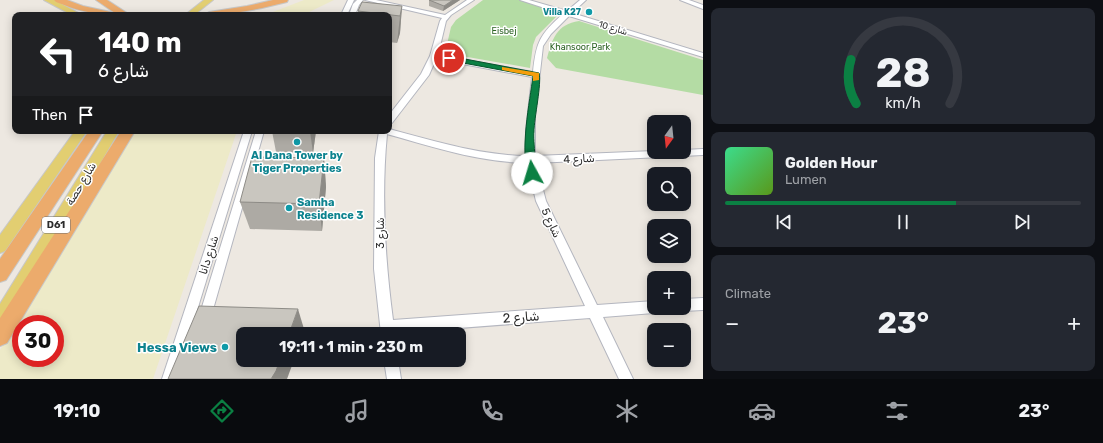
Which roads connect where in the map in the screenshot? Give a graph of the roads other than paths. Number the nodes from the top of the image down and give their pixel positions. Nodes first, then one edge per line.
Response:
1 (48, 0) edge
2 (59, 0) edge
3 (101, 0) edge
4 (209, 0) edge
5 (284, 0) edge
6 (295, 0) edge
7 (351, 0) edge
8 (360, 0) edge
9 (365, 0) edge
10 (368, 0) edge
11 (376, 0) edge
12 (471, 0) edge
13 (524, 0) edge
14 (583, 0) edge
15 (683, 0) edge
16 (702, 4) edge
17 (72, 12) edge
18 (98, 12) edge
19 (120, 12) edge
20 (193, 12) edge
21 (228, 12) edge
22 (263, 12) edge
23 (345, 12) edge
24 (353, 12) edge
25 (566, 14) junction
26 (446, 17) junction
27 (703, 55) edge
28 (434, 56) junction
29 (536, 74) junction
30 (392, 117) edge
31 (392, 133) edge
32 (80, 134) edge
33 (94, 134) edge
34 (111, 134) edge
35 (126, 134) edge
36 (247, 134) edge
37 (259, 134) edge
38 (384, 134) edge
39 (703, 152) edge
40 (530, 160) junction
41 (0, 247) edge
42 (0, 274) edge
43 (703, 304) edge
44 (691, 305) edge
45 (647, 308) edge
46 (593, 312) junction
47 (0, 319) edge
48 (388, 327) edge
49 (422, 327) edge
50 (200, 335) edge
51 (0, 336) edge
52 (393, 367) edge
53 (170, 379) edge
54 (394, 379) edge
55 (626, 379) edge

1 - 17 main road
2 - 18 highway
3 - 19 highway
4 - 20 main road
5 - 21 highway
6 - 22 highway
7 - 23 street
8 - 9 street
8 - 24 street
10 - 11 street
11 - 26 street
12 - 26 street
13 - 25 street, شارع 10
14 - 25 street, شارع 5
15 - 16 street
25 - 27 street, شارع 10
25 - 29 street, شارع 5
26 - 28 street
28 - 29 street
28 - 30 street
29 - 40 street, شارع 5
31 - 40 street, شارع 4
32 - 41 main road
33 - 42 highway
34 - 47 main road, شارع حصة / D61
35 - 51 highway
36 - 53 street, شارع دانا
37 - 50 street, شارع دانا
38 - 48 street, شارع 3
39 - 40 street, شارع 4
40 - 46 street, شارع 5
43 - 44 street
45 - 46 street, شارع 2
46 - 49 street, شارع 2
46 - 55 street, شارع 5
52 - 54 street

